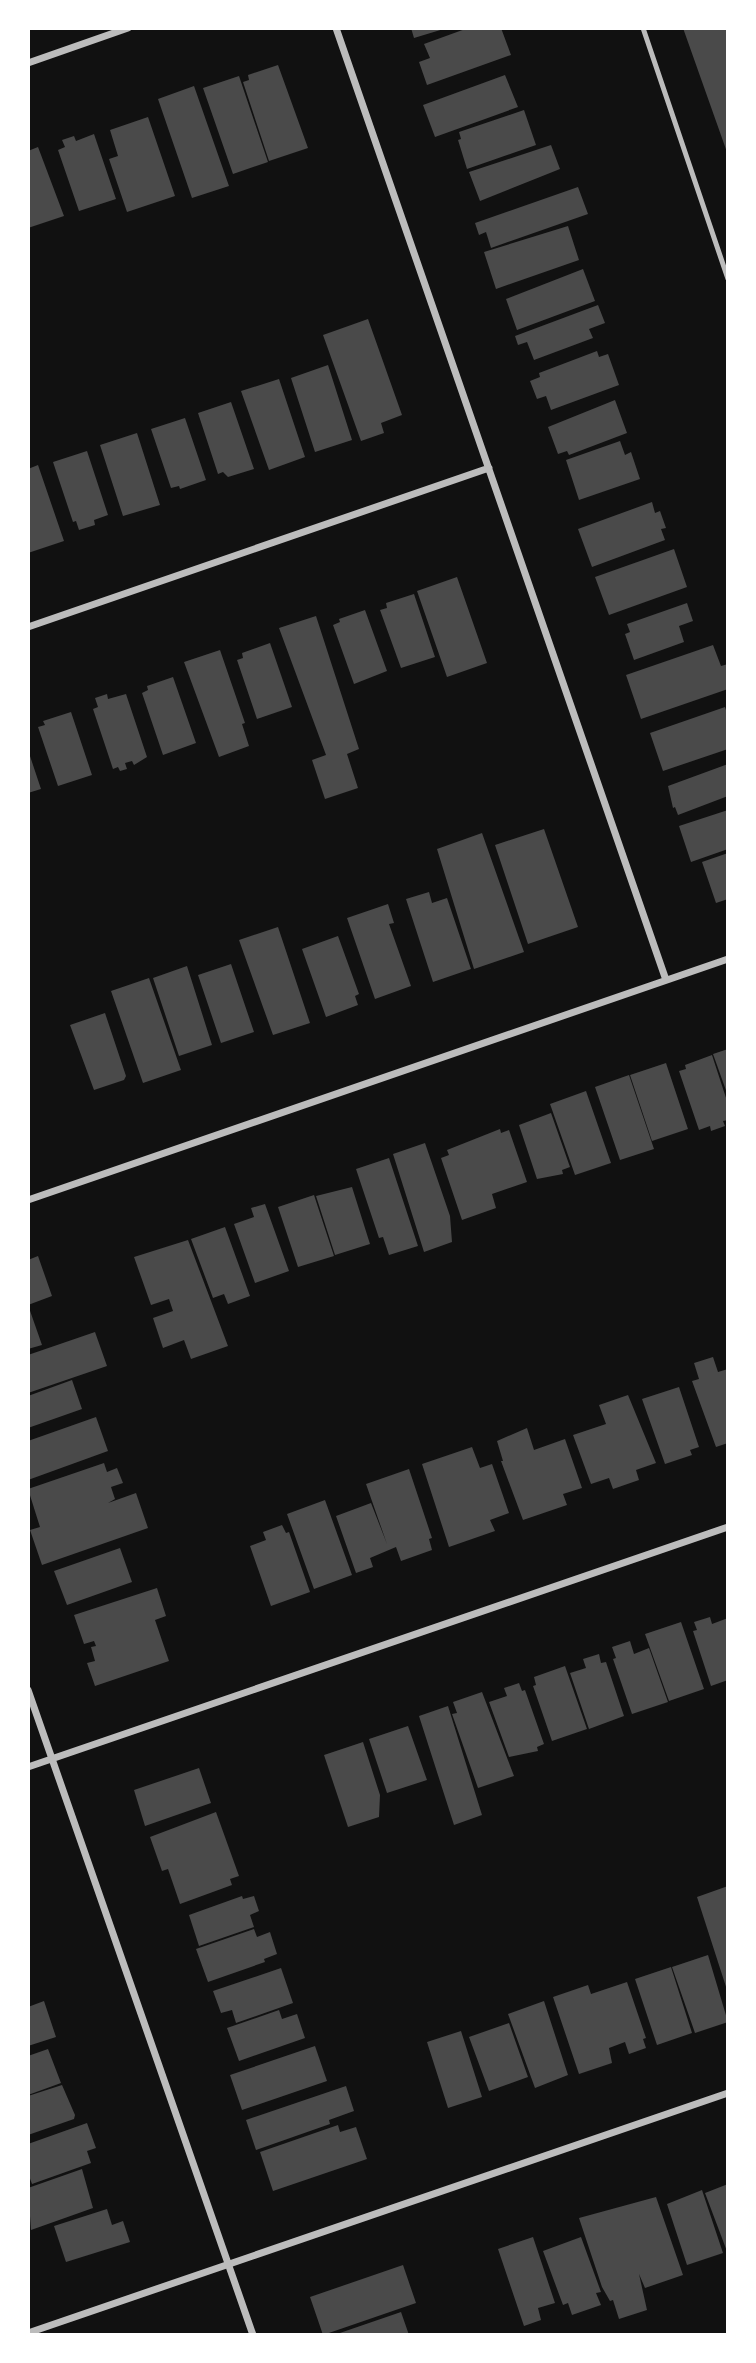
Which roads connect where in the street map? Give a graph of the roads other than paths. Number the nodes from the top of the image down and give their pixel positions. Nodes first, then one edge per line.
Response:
1 (128, 28) edge
2 (336, 28) edge
3 (643, 28) edge
4 (28, 63) edge
5 (728, 279) edge
6 (489, 468) junction
7 (28, 627) edge
8 (728, 959) edge
9 (666, 980) junction
10 (28, 1200) edge
11 (728, 1527) edge
12 (28, 1690) edge
13 (52, 1759) junction
14 (28, 1767) edge
15 (728, 2093) edge
16 (229, 2265) junction
17 (28, 2333) edge
18 (253, 2335) edge

1 - 4 street
2 - 6 street
3 - 5 lane
6 - 7 street
6 - 9 street
8 - 9 street
9 - 10 street
11 - 13 street
12 - 13 street
13 - 14 street
13 - 16 street
15 - 16 street
16 - 17 street
16 - 18 street

